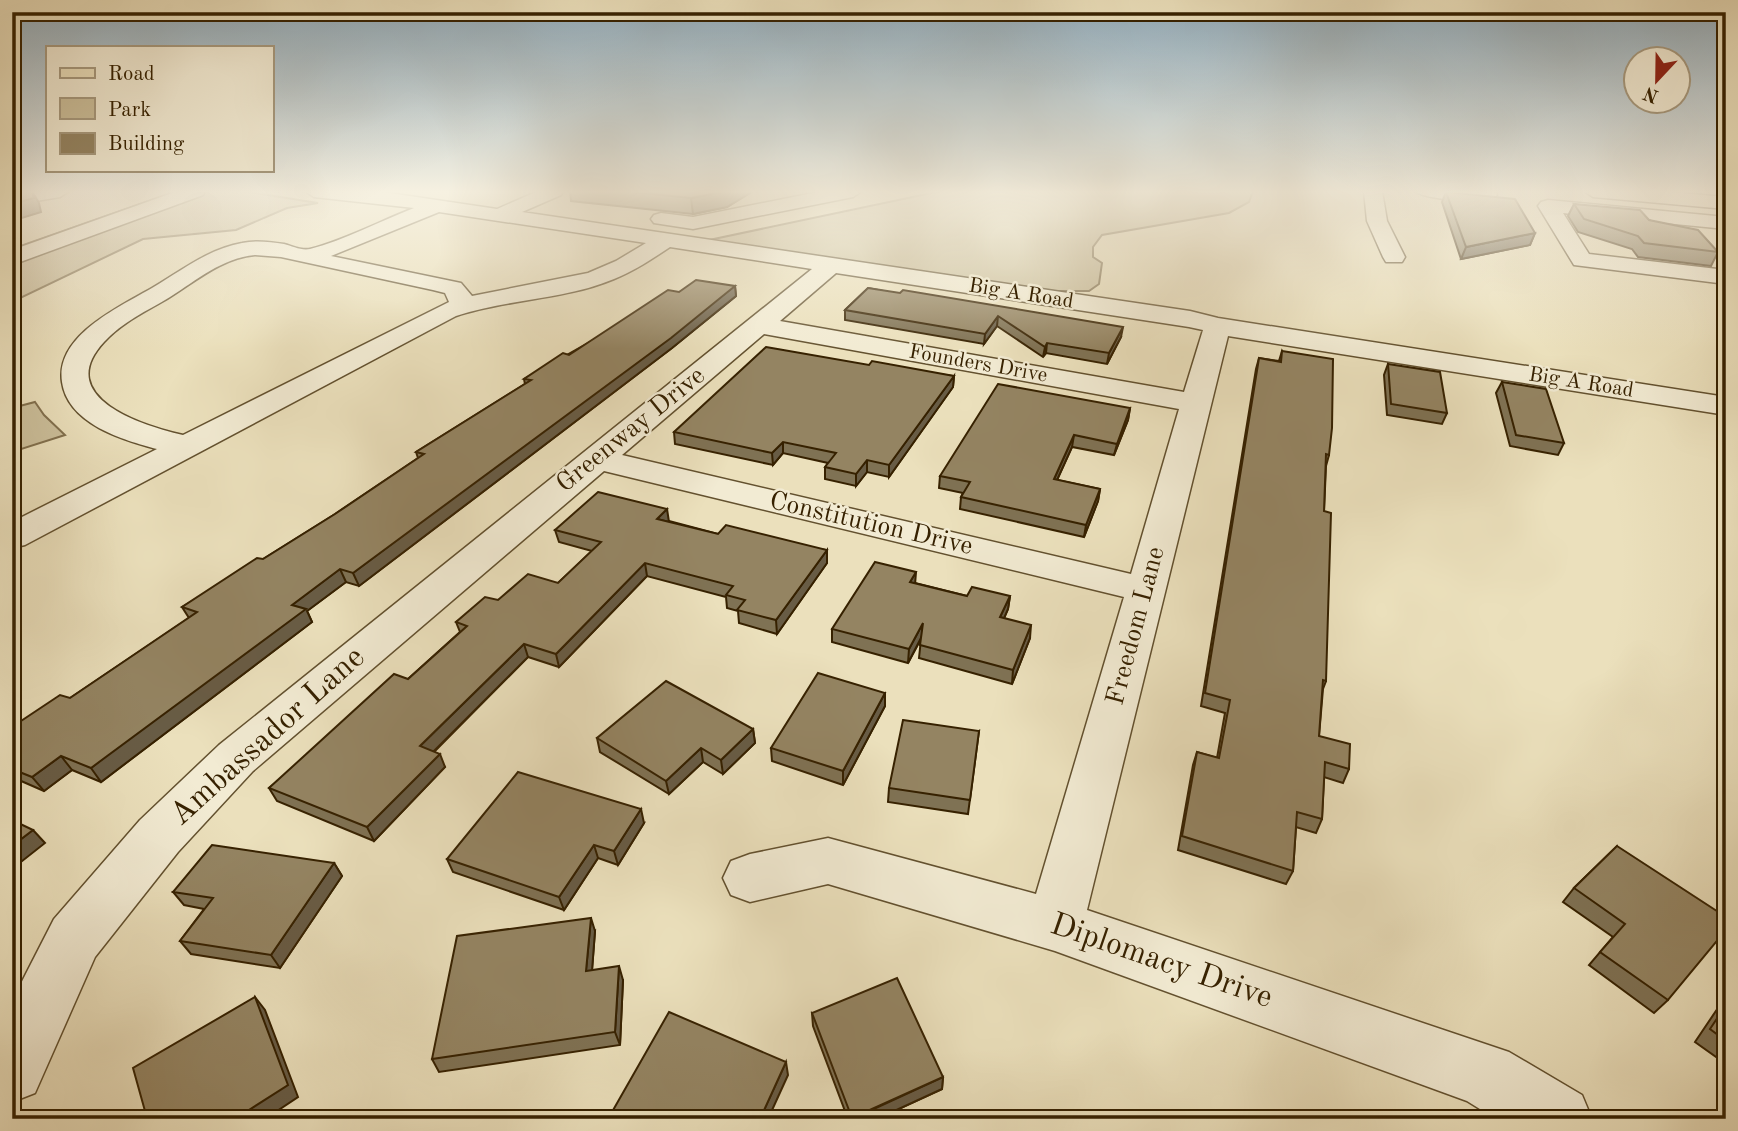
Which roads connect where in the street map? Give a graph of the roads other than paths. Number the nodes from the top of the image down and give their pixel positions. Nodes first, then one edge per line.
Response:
1 (51, 244) edge
2 (324, 244) edge
3 (619, 244) edge
4 (661, 244) edge
5 (692, 244) edge
6 (1388, 244) edge
7 (1572, 244) edge
8 (301, 255) junction
9 (1394, 257) dead end
10 (12, 258) edge
11 (1582, 260) junction
12 (831, 265) junction
13 (1726, 277) edge
14 (541, 288) junction
15 (1726, 296) edge
16 (463, 305) junction
17 (759, 325) junction
18 (1217, 326) junction
19 (1197, 403) junction
20 (1726, 406) edge
21 (187, 446) junction
22 (596, 459) junction
23 (12, 537) edge
24 (1146, 590) junction
25 (431, 596) joint
26 (750, 878) dead end
27 (1055, 925) junction
28 (12, 1070) edge
29 (1558, 1119) edge

1 - 10 street
2 - 8 street
3 - 14 street
4 - 14 street
5 - 12 street, Big A Road
6 - 9 street
7 - 11 street
8 - 16 street
8 - 21 street
11 - 13 street
11 - 15 street
12 - 17 street, Greenway Drive
12 - 18 street, Big A Road
14 - 16 street
16 - 21 street
17 - 19 street, Founders Drive
17 - 22 street, Greenway Drive
18 - 19 street, Freedom Lane
18 - 20 street, Big A Road
19 - 24 street, Freedom Lane
21 - 23 street
22 - 24 street, Constitution Drive
22 - 25 street, Greenway Drive
24 - 27 street, Freedom Lane
25 - 28 street, Ambassador Lane
26 - 27 street, Diplomacy Drive
27 - 29 street, Diplomacy Drive

